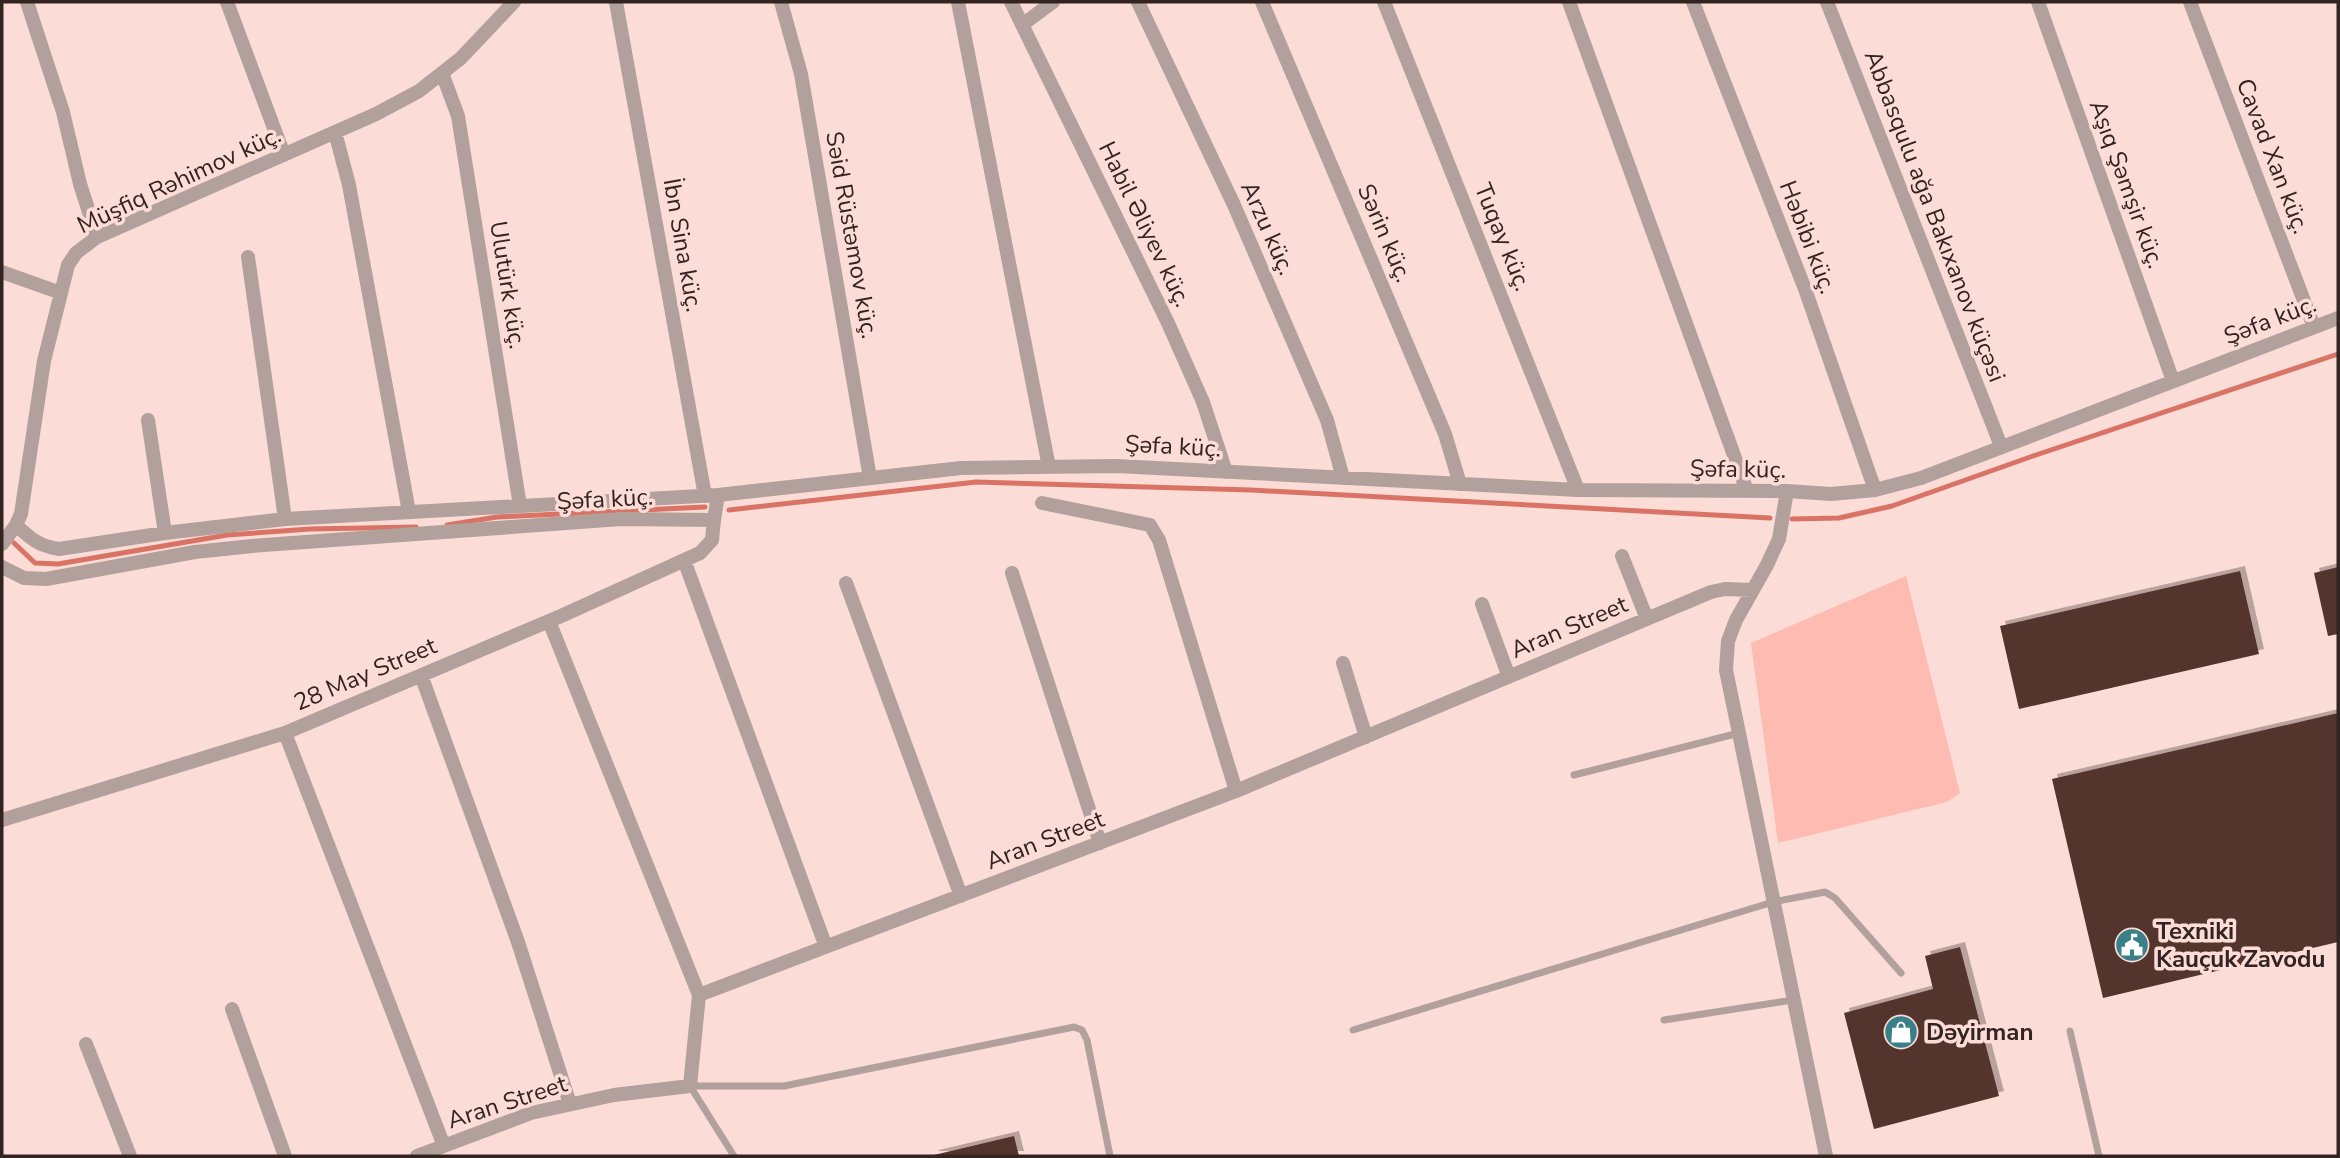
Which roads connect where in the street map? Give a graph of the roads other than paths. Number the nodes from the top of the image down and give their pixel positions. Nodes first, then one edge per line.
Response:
1 (27, 2) edge
2 (227, 2) edge
3 (514, 2) edge
4 (616, 2) edge
5 (781, 2) edge
6 (958, 2) edge
7 (1011, 2) edge
8 (1053, 2) edge
9 (1138, 2) edge
10 (1262, 2) edge
11 (1384, 2) edge
12 (1569, 2) edge
13 (1693, 2) edge
14 (1827, 2) edge
15 (2038, 2) edge
16 (2190, 2) edge
17 (1022, 24) junction
18 (442, 74) junction
19 (335, 132) junction
20 (284, 155) junction
21 (97, 237) junction
22 (248, 257) dead end
23 (2, 272) edge
24 (61, 293) junction
25 (2338, 318) edge
26 (2315, 327) junction
27 (2173, 381) junction
28 (148, 420) dead end
29 (2001, 446) junction
30 (1049, 467) junction
31 (1226, 472) junction
32 (870, 478) junction
33 (1343, 478) junction
34 (1460, 484) junction
35 (1578, 490) junction
36 (1875, 490) junction
37 (1747, 491) junction
38 (1787, 491) junction
39 (712, 495) junction
40 (1042, 503) dead end
41 (520, 506) junction
42 (409, 512) junction
43 (285, 519) junction
44 (714, 520) junction
45 (16, 524) junction
46 (165, 533) junction
47 (2, 544) edge
48 (1622, 556) dead end
49 (684, 560) junction
50 (2, 567) edge
51 (1012, 573) dead end
52 (846, 583) dead end
53 (1753, 590) junction
54 (1482, 604) dead end
55 (1647, 619) junction
56 (549, 621) junction
57 (1343, 663) dead end
58 (421, 676) junction
59 (1509, 677) junction
60 (285, 733) junction
61 (1739, 733) junction
62 (1366, 737) junction
63 (1574, 775) dead end
64 (1236, 791) junction
65 (2, 820) edge
66 (1100, 843) junction
67 (961, 896) junction
68 (1773, 902) junction
69 (825, 947) junction
70 (1901, 973) dead end
71 (699, 995) junction
72 (1793, 1000) junction
73 (232, 1009) dead end
74 (1664, 1020) dead end
75 (1353, 1030) dead end
76 (2070, 1031) dead end
77 (86, 1044) dead end
78 (690, 1086) junction
79 (570, 1104) junction
80 (444, 1146) junction
81 (130, 1156) edge
82 (285, 1156) edge
83 (417, 1156) edge
84 (734, 1156) edge
85 (1110, 1156) edge
86 (1826, 1156) edge
87 (2099, 1156) edge

1 - 21 street
2 - 20 street
3 - 18 street, Müşfiq Rəhimov küç.
4 - 39 street, İbn Sina küç.
5 - 32 street, Səid Rüstəmov küç.
6 - 30 street
7 - 17 street, Habil Əliyev küç.
8 - 17 street
9 - 33 street, Arzu küç.
10 - 34 street, Sərin küç.
11 - 35 street, Tuqay küç.
12 - 37 street
13 - 36 street, Həbibi küç.
14 - 29 street, Abbasqulu ağa Bakıxanov küçəsi
15 - 27 street, Aşıq Şəmşir küç.
16 - 26 street, Cavad Xan küç.
17 - 31 street, Habil Əliyev küç.
18 - 19 street, Müşfiq Rəhimov küç.
18 - 41 street, Ulutürk küç.
19 - 20 street, Müşfiq Rəhimov küç.
19 - 42 street
20 - 21 street, Müşfiq Rəhimov küç.
21 - 24 street, Müşfiq Rəhimov küç.
22 - 43 street
23 - 24 street
24 - 45 street, Müşfiq Rəhimov küç.
25 - 26 street, Şəfa küç.
26 - 27 street, Şəfa küç.
27 - 29 street, Şəfa küç.
28 - 46 street
29 - 36 street, Şəfa küç.
30 - 31 street, Şəfa küç.
30 - 32 street, Şəfa küç.
31 - 33 street, Şəfa küç.
32 - 39 street, Şəfa küç.
33 - 34 street, Şəfa küç.
34 - 35 street, Şəfa küç.
35 - 37 street, Şəfa küç.
36 - 38 street, Şəfa küç.
37 - 38 street, Şəfa küç.
38 - 53 street
39 - 41 street, Şəfa küç.
39 - 44 street
40 - 64 street
41 - 42 street, Şəfa küç.
42 - 43 street, Şəfa küç.
43 - 46 street, Şəfa küç.
44 - 49 street, 28 May Street
44 - 50 street, Şəfa küç.
45 - 46 street, Şəfa küç.
45 - 47 street, Müşfiq Rəhimov küç.
48 - 55 street
49 - 56 street, 28 May Street
49 - 69 street
51 - 66 street
52 - 67 street
53 - 55 street, Aran Street
53 - 61 street
54 - 59 street
55 - 59 street, Aran Street
56 - 58 street, 28 May Street
56 - 71 street
57 - 62 street
58 - 60 street, 28 May Street
58 - 79 street
59 - 62 street, Aran Street
60 - 65 street, 28 May Street
60 - 80 street
61 - 63 lane
61 - 68 street
62 - 64 street, Aran Street
64 - 66 street, Aran Street
66 - 67 street, Aran Street
67 - 69 street, Aran Street
68 - 70 lane
68 - 72 street
68 - 75 lane
69 - 71 street, Aran Street
71 - 78 street
72 - 74 lane
72 - 86 street
73 - 82 street
76 - 87 lane
77 - 81 street
78 - 79 street, Aran Street
78 - 84 lane
78 - 85 lane
79 - 80 street, Aran Street
80 - 83 street, Aran Street

